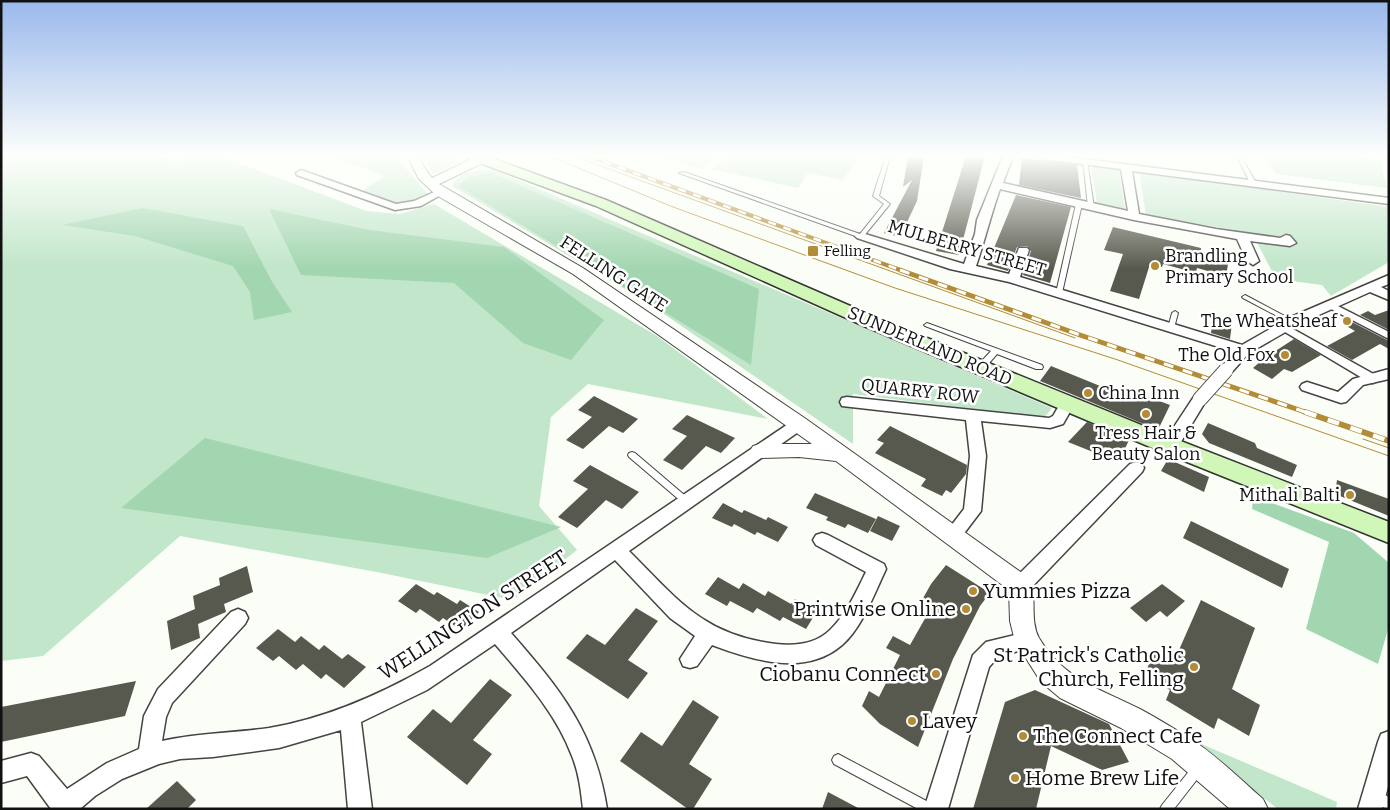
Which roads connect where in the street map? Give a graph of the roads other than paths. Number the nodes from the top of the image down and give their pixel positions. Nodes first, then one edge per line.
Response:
1 (359, 194) edge
2 (429, 194) edge
3 (446, 194) edge
4 (576, 194) edge
5 (741, 194) edge
6 (877, 194) edge
7 (994, 194) edge
8 (1033, 194) edge
9 (1089, 194) edge
10 (1130, 194) edge
11 (1335, 194) edge
12 (1389, 201) edge
13 (1079, 204) junction
14 (1091, 207) junction
15 (1134, 216) junction
16 (861, 236) junction
17 (1242, 237) junction
18 (1286, 238) dead end
19 (1023, 250) dead end
20 (1252, 260) dead end
21 (969, 268) junction
22 (1013, 279) junction
23 (1389, 280) edge
24 (1372, 288) junction
25 (1059, 293) junction
26 (1389, 296) edge
27 (1245, 297) dead end
28 (1330, 305) junction
29 (1176, 313) dead end
30 (926, 325) dead end
31 (1288, 325) junction
32 (1171, 328) junction
33 (1389, 336) edge
34 (1244, 350) junction
35 (995, 351) junction
36 (981, 367) junction
37 (1039, 367) dead end
38 (1389, 374) edge
39 (1373, 378) junction
40 (1307, 387) dead end
41 (847, 402) dead end
42 (1068, 403) junction
43 (973, 415) junction
44 (799, 424) junction
45 (1170, 446) junction
46 (760, 451) junction
47 (632, 455) dead end
48 (842, 455) junction
49 (1136, 468) dead end
50 (686, 501) junction
51 (1387, 534) edge
52 (953, 535) junction
53 (822, 540) dead end
54 (616, 549) junction
55 (1021, 585) junction
56 (238, 618) dead end
57 (497, 632) junction
58 (708, 634) junction
59 (1027, 641) junction
60 (690, 659) dead end
61 (350, 716) junction
62 (1389, 742) edge
63 (149, 756) junction
64 (838, 760) dead end
65 (1201, 765) junction
66 (1, 772) edge
67 (1378, 803) edge
68 (64, 807) edge
69 (360, 809) edge
70 (595, 809) edge
71 (930, 809) edge
72 (936, 809) edge
73 (1166, 809) edge
74 (1253, 809) edge

1 - 2 street
3 - 44 street, FELLING GATE
4 - 36 main road, SUNDERLAND ROAD
5 - 16 lane, MULBERRY STREET
6 - 16 lane
7 - 21 street
8 - 13 street
9 - 14 lane
10 - 15 street
11 - 12 street
13 - 14 street
13 - 25 lane
14 - 15 street
15 - 17 street
16 - 21 street, MULBERRY STREET
17 - 18 street
17 - 20 street
19 - 22 street
21 - 22 street, MULBERRY STREET
22 - 25 street, MULBERRY STREET
23 - 24 street
24 - 26 street
24 - 28 street
25 - 32 street, MULBERRY STREET
27 - 31 lane
28 - 31 street
28 - 33 street
29 - 32 lane
30 - 35 lane
31 - 34 street
31 - 39 street
32 - 34 street, MULBERRY STREET
34 - 45 street, bridge
35 - 36 lane
35 - 37 lane
36 - 42 main road, SUNDERLAND ROAD
38 - 39 street
39 - 40 street
41 - 43 street, QUARRY ROW
42 - 43 street, QUARRY ROW
42 - 45 main road, SUNDERLAND ROAD
43 - 52 street
44 - 46 street, WELLINGTON STREET
44 - 48 street, FELLING GATE
45 - 51 main road, SUNDERLAND ROAD
46 - 48 street
46 - 50 street, WELLINGTON STREET
47 - 50 lane
48 - 52 street, FELLING GATE
49 - 55 street
50 - 54 street, WELLINGTON STREET
52 - 55 street, FELLING GATE
53 - 58 street
54 - 57 street, WELLINGTON STREET
54 - 58 street
55 - 59 street
56 - 63 street
57 - 61 street, WELLINGTON STREET
57 - 70 street
58 - 60 street
59 - 65 street
59 - 72 street
61 - 63 street, WELLINGTON STREET
61 - 69 street
62 - 67 street
63 - 68 street, WELLINGTON STREET
64 - 71 lane
65 - 73 lane
65 - 74 street
66 - 68 street

